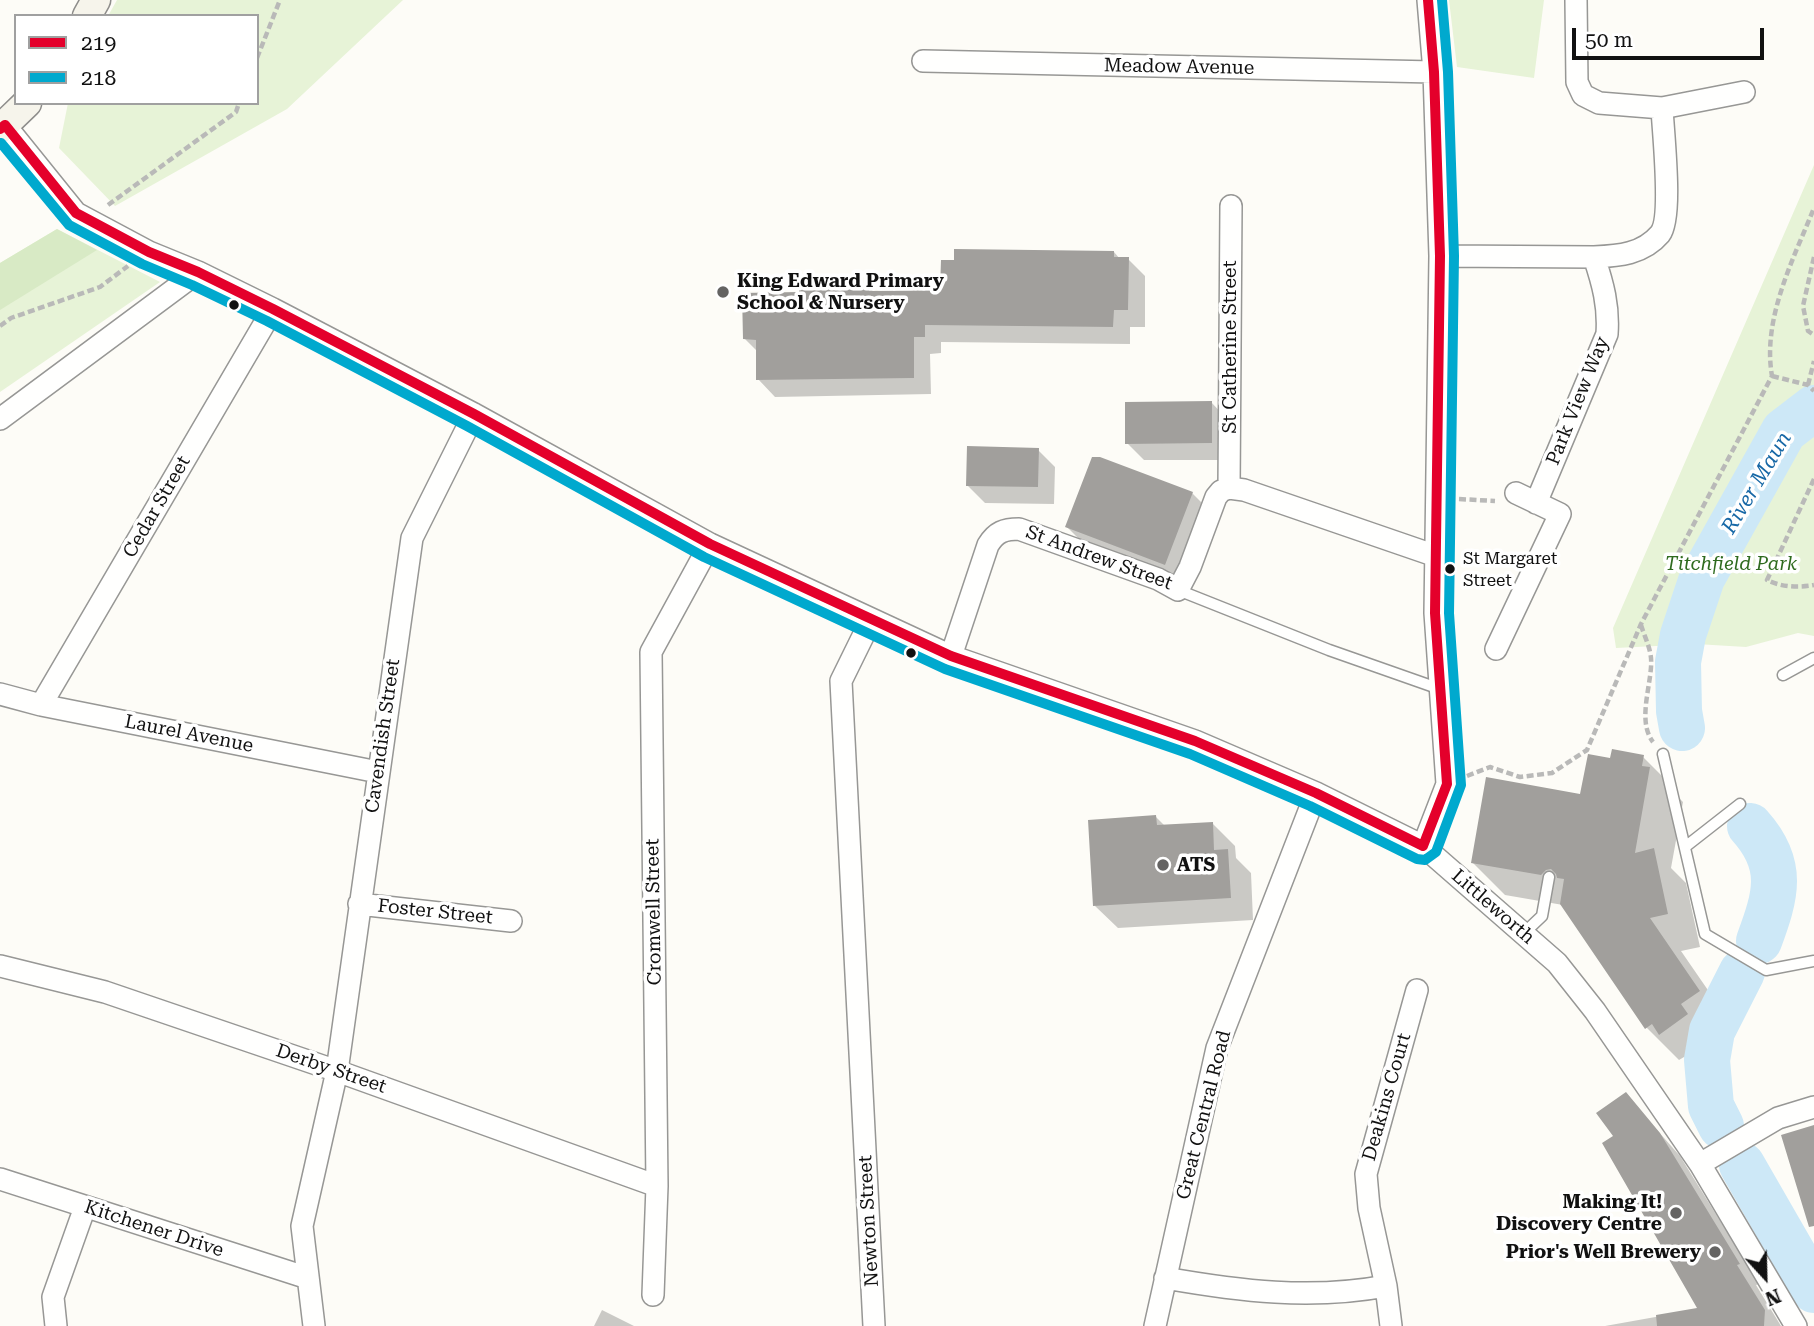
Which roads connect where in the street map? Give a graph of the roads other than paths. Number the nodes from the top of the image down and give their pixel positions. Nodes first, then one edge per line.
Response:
1 (1428, 0) edge
2 (1576, 0) edge
3 (923, 61) dead end
4 (1434, 72) junction
5 (1744, 92) dead end
6 (25, 105) edge
7 (1662, 108) junction
8 (3, 127) edge
9 (1231, 206) dead end
10 (1440, 256) junction
11 (1594, 257) junction
12 (198, 272) junction
13 (273, 309) junction
14 (474, 414) junction
15 (0, 418) edge
16 (1229, 488) junction
17 (1516, 493) road end
18 (1536, 503) junction
19 (710, 544) junction
20 (1436, 555) junction
21 (1178, 590) junction
22 (870, 620) junction
23 (1496, 649) dead end
24 (951, 656) junction
25 (1814, 658) edge
26 (1783, 675) dead end
27 (1440, 689) junction
28 (0, 694) edge
29 (41, 705) junction
30 (1663, 754) road end
31 (378, 772) junction
32 (1316, 793) junction
33 (1740, 804) dead end
34 (1423, 846) junction
35 (1685, 847) junction
36 (1549, 877) dead end
37 (359, 904) junction
38 (512, 921) dead end
39 (1523, 934) junction
40 (1814, 961) edge
41 (0, 966) edge
42 (1417, 990) dead end
43 (337, 1071) junction
44 (1814, 1107) edge
45 (1700, 1164) junction
46 (0, 1180) edge
47 (657, 1186) junction
48 (85, 1207) junction
49 (308, 1278) junction
50 (1165, 1278) junction
51 (1386, 1286) junction
52 (653, 1295) dead end
53 (56, 1326) edge
54 (314, 1326) edge
55 (874, 1326) edge
56 (1155, 1326) edge
57 (1391, 1326) edge
58 (1796, 1326) edge

1 - 4 street
2 - 7 street
3 - 4 street, Meadow Avenue
4 - 10 street
5 - 7 street
6 - 8 main road
7 - 11 street
8 - 12 street, Littleworth
9 - 16 street, St Catherine Street
10 - 11 street
10 - 20 street
11 - 18 street, Park View Way
12 - 13 street, Littleworth
12 - 15 street
13 - 14 street, Littleworth
13 - 29 street, Cedar Street
14 - 19 street, Littleworth
14 - 31 street, Cavendish Street
16 - 20 street
16 - 21 street, St Andrew Street
17 - 18 street
18 - 23 street
19 - 22 street, Littleworth
19 - 47 street, Cromwell Street
20 - 27 street
21 - 24 street, St Andrew Street
21 - 27 lane
22 - 24 street, Littleworth
22 - 55 street, Newton Street
24 - 32 street, Littleworth
25 - 26 lane
27 - 34 street
28 - 29 street, Laurel Avenue
29 - 31 street, Laurel Avenue
30 - 35 lane
31 - 37 street, Cavendish Street
32 - 34 street, Littleworth
32 - 50 street, Great Central Road
33 - 35 lane
34 - 39 street, Littleworth
35 - 40 lane
36 - 39 lane
37 - 38 street, Foster Street
37 - 43 street, Cavendish Street
39 - 45 street, Littleworth
41 - 43 street, Derby Street
42 - 51 street, Deakins Court
43 - 47 street, Derby Street
43 - 49 street, Cavendish Street
44 - 45 street
45 - 58 street, Littleworth
46 - 48 street, Kitchener Drive
47 - 52 street, Cromwell Street
48 - 49 street, Kitchener Drive
48 - 53 street
49 - 54 street, Cavendish Street
50 - 51 street
50 - 56 street, Great Central Road
51 - 57 street, Deakins Court

